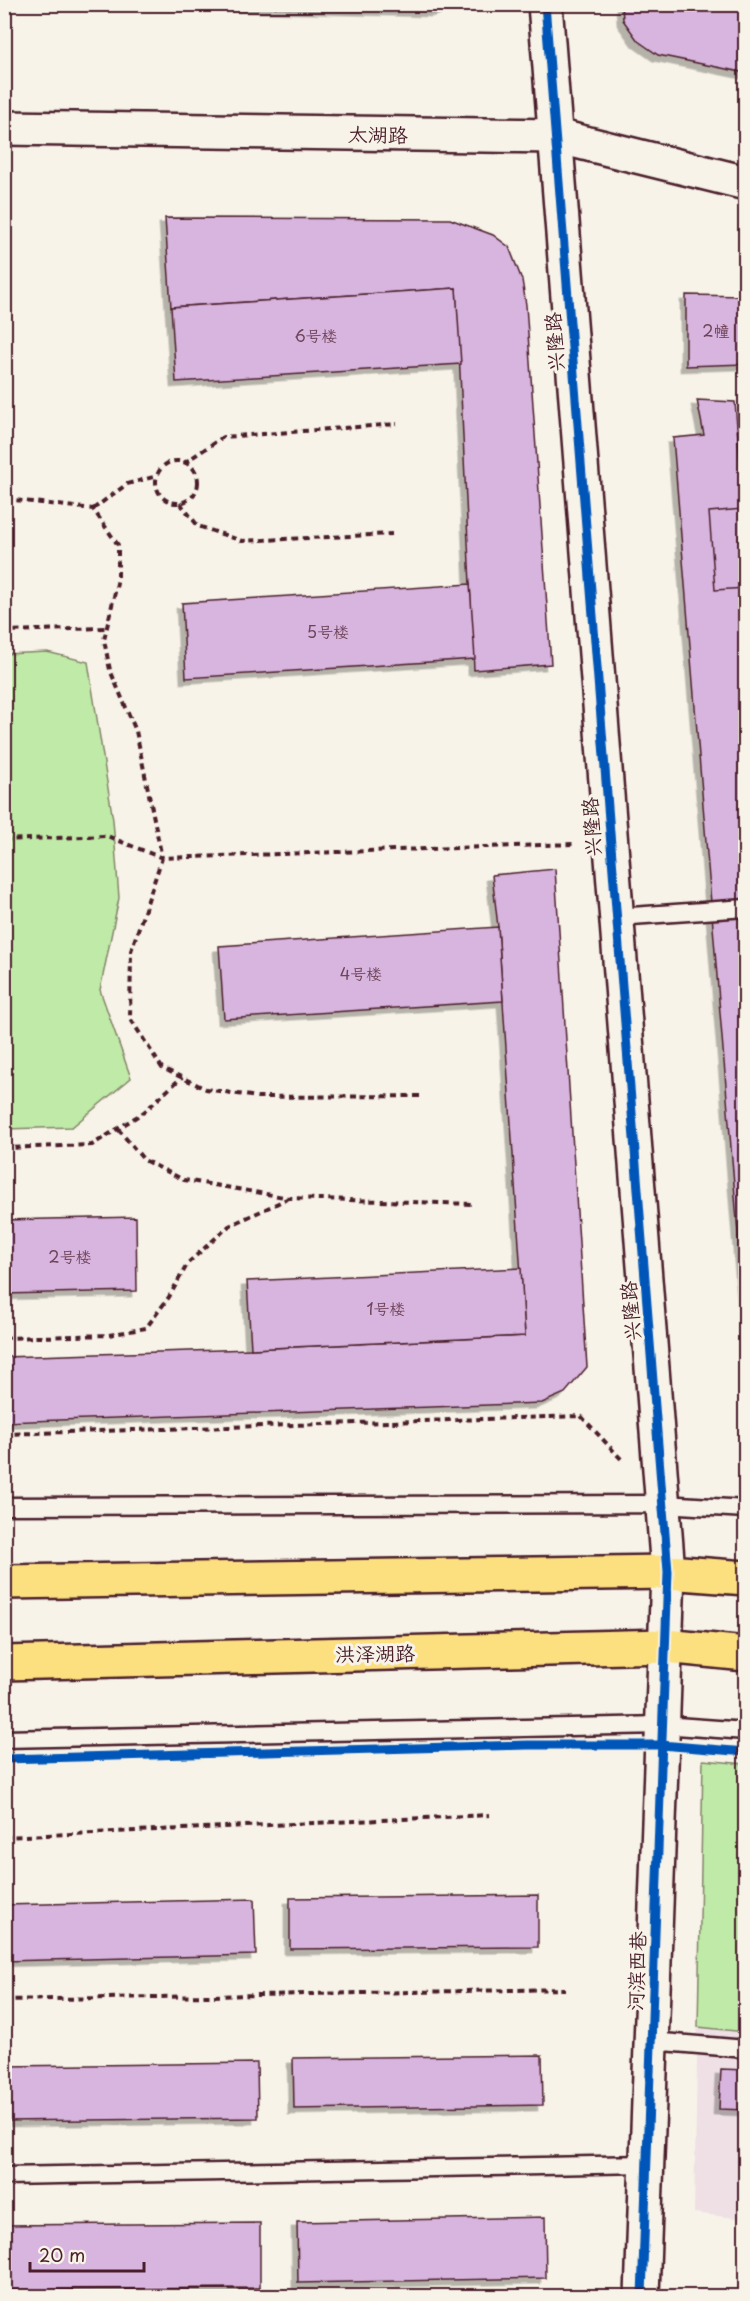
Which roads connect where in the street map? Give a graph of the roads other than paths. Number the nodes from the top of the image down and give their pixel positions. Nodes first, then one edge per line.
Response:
1 (545, 4) edge
2 (4, 128) edge
3 (556, 136) junction
4 (746, 183) edge
5 (746, 908) edge
6 (617, 917) junction
7 (663, 1504) junction
8 (4, 1506) edge
9 (746, 1509) edge
10 (668, 1572) junction
11 (746, 1578) edge
12 (4, 1582) edge
13 (665, 1646) junction
14 (746, 1654) edge
15 (4, 1663) edge
16 (662, 1725) junction
17 (746, 1731) edge
18 (4, 1739) edge
19 (651, 2041) junction
20 (746, 2049) edge
21 (647, 2164) junction
22 (4, 2176) edge
23 (642, 2296) edge

1 - 3 street, 兴隆路
2 - 3 street, 太湖路
3 - 4 street, 太湖路
3 - 6 street, 兴隆路
5 - 6 lane
6 - 7 street, 兴隆路
7 - 8 lane
7 - 9 lane
7 - 10 street, 兴隆路
10 - 11 main road
10 - 12 main road
10 - 13 street, 兴隆路
13 - 14 main road, 洪泽湖路
13 - 15 main road, 洪泽湖路
13 - 16 street, 河滨西巷
16 - 17 lane
16 - 18 lane
16 - 19 street, 河滨西巷
19 - 20 lane
19 - 21 street, 河滨西巷
21 - 22 lane
21 - 23 street, 河滨西巷

